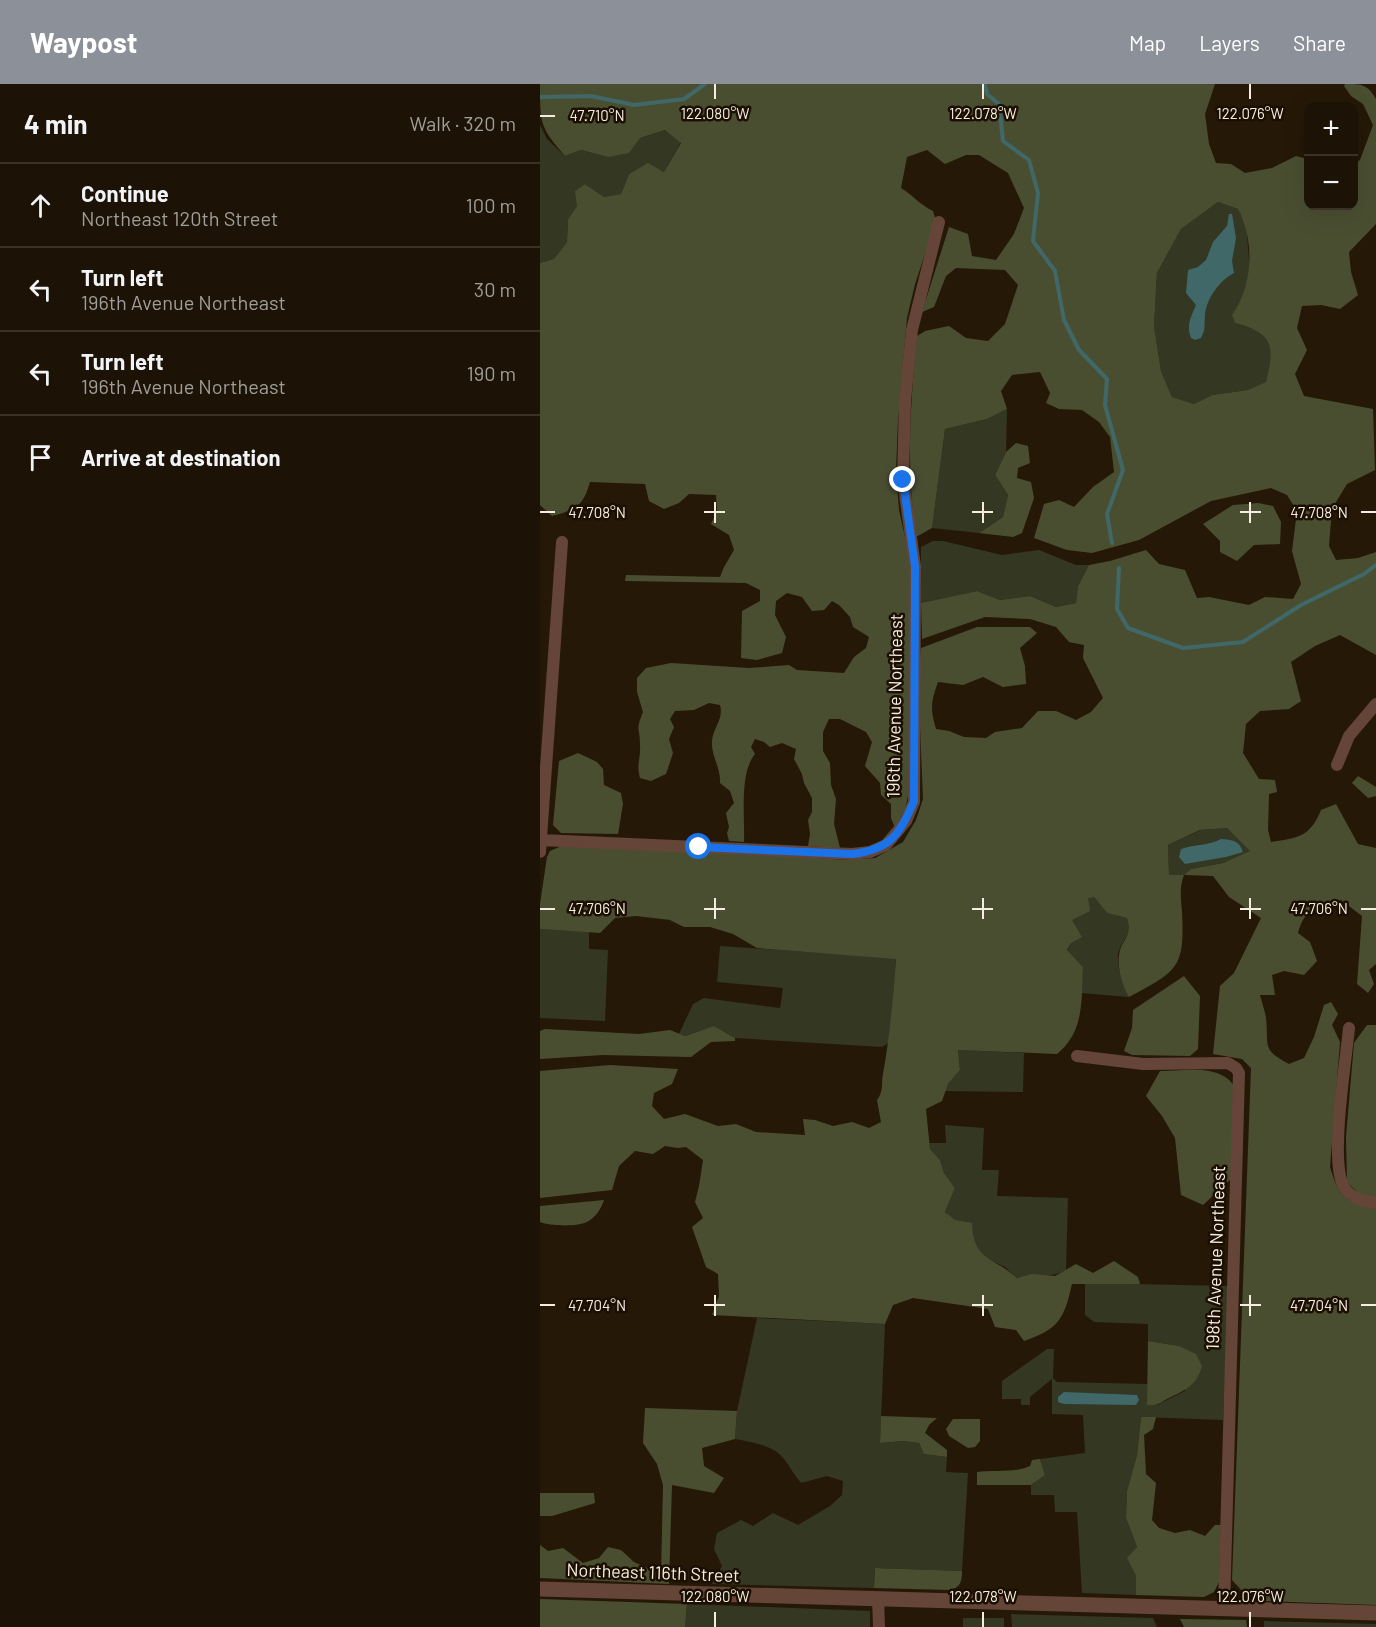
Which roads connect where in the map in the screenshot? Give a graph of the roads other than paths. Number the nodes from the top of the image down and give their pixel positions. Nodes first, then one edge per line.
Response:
1 (939, 222) dead end
2 (562, 542) dead end
3 (1376, 704) edge
4 (1337, 765) dead end
5 (541, 846) edge
6 (1349, 1028) dead end
7 (1077, 1056) dead end
8 (1376, 1203) edge
9 (540, 1589) edge
10 (878, 1598) junction
11 (1224, 1610) junction
12 (1376, 1613) edge
13 (879, 1627) edge

1 - 5 street, 196th Avenue Northeast
2 - 5 street
3 - 4 street
6 - 8 street
7 - 11 street, 198th Avenue Northeast
9 - 10 street, Northeast 116th Street
10 - 11 street, Northeast 116th Street
10 - 13 street
11 - 12 street, Northeast 116th Street

